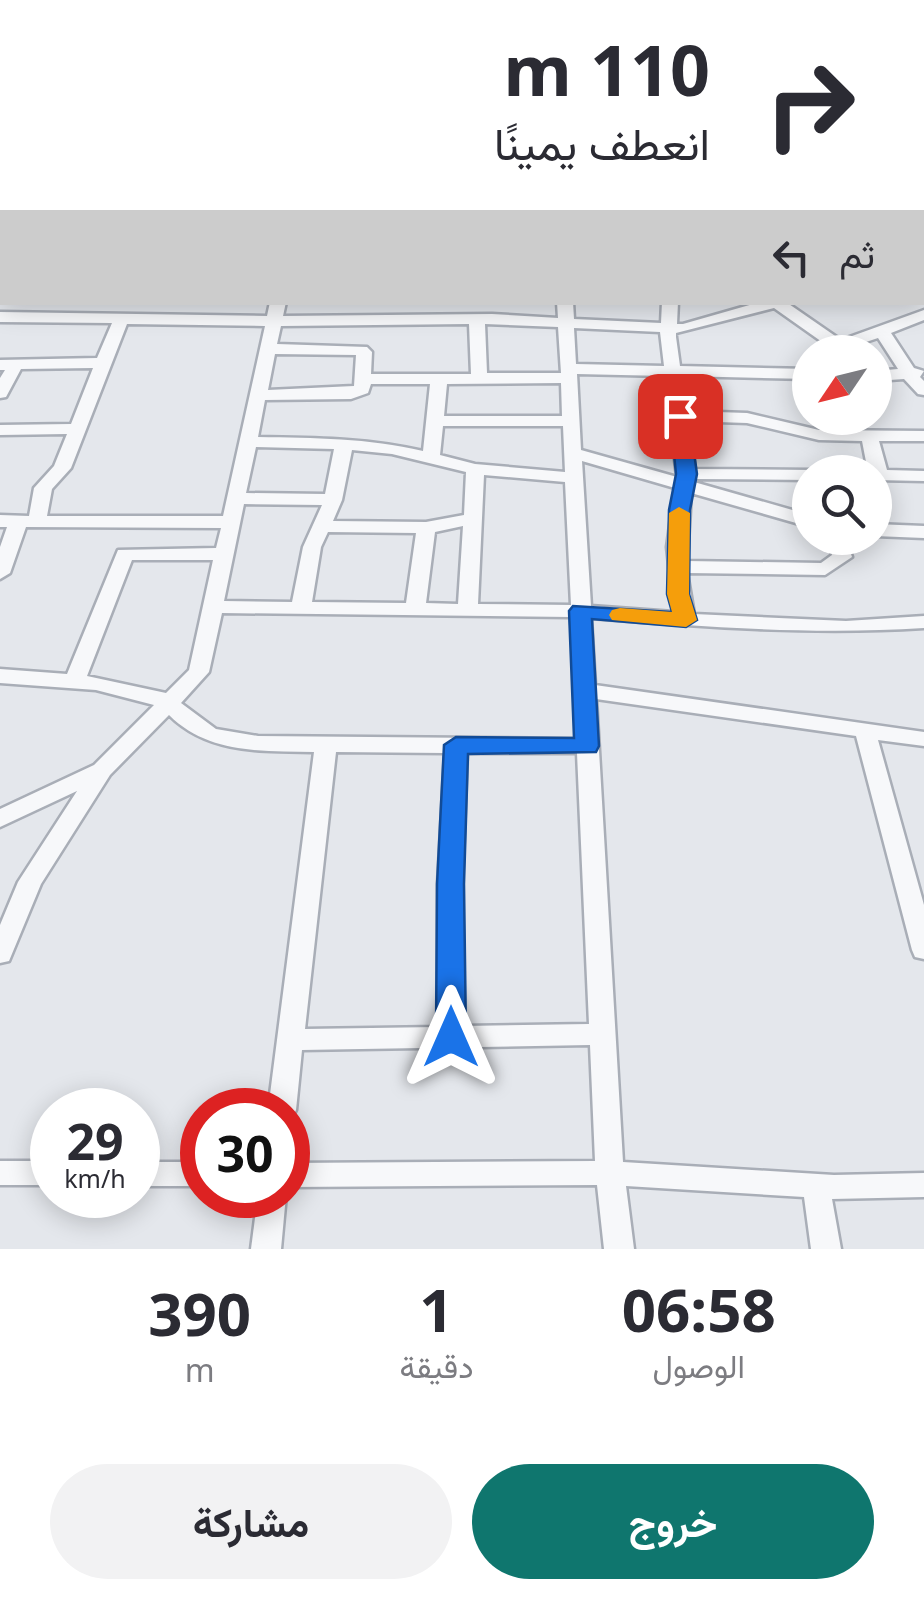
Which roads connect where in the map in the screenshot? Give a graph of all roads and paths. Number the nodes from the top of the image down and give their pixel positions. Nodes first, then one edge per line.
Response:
1 (670, 305) edge
2 (769, 305) edge
3 (779, 305) edge
4 (38, 310) edge
5 (153, 311) edge
6 (216, 311) edge
7 (421, 311) edge
8 (276, 312) edge
9 (564, 312) edge
10 (488, 314) edge
11 (924, 315) edge
12 (0, 317) edge
13 (121, 320) junction
14 (668, 329) junction
15 (882, 331) junction
16 (823, 335) edge
17 (873, 335) edge
18 (268, 349) junction
19 (104, 363) junction
20 (8, 365) edge
21 (674, 371) junction
22 (571, 373) junction
23 (917, 373) edge
24 (792, 374) edge
25 (892, 374) edge
26 (479, 379) junction
27 (362, 380) junction
28 (438, 380) junction
29 (924, 390) edge
30 (0, 393) edge
31 (259, 395) junction
32 (680, 416) junction
33 (436, 421) junction
34 (573, 421) junction
35 (0, 430) edge
36 (78, 430) junction
37 (869, 436) junction
38 (924, 436) edge
39 (248, 442) junction
40 (344, 444) junction
41 (574, 453) junction
42 (873, 455) edge
43 (431, 458) junction
44 (476, 470) junction
45 (892, 475) edge
46 (792, 476) edge
47 (924, 476) edge
48 (575, 478) junction
49 (685, 481) junction
50 (237, 498) junction
51 (333, 500) junction
52 (792, 515) edge
53 (473, 518) junction
54 (19, 520) edge
55 (133, 520) junction
56 (232, 522) junction
57 (323, 526) junction
58 (426, 528) junction
59 (892, 531) edge
60 (924, 532) edge
61 (125, 554) junction
62 (225, 554) junction
63 (841, 555) edge
64 (679, 567) junction
65 (0, 574) edge
66 (216, 607) junction
67 (302, 608) junction
68 (415, 609) junction
69 (468, 610) junction
70 (580, 611) junction
71 (686, 620) junction
72 (924, 622) edge
73 (0, 676) edge
74 (75, 679) junction
75 (584, 690) junction
76 (169, 702) junction
77 (865, 731) junction
78 (924, 739) edge
79 (326, 745) junction
80 (456, 745) junction
81 (587, 746) junction
82 (102, 770) junction
83 (0, 819) edge
84 (924, 950) edge
85 (0, 954) edge
86 (602, 1034) junction
87 (451, 1037) junction
88 (290, 1040) junction
89 (285, 1088) edge
90 (610, 1172) junction
91 (0, 1173) edge
92 (30, 1174) edge
93 (310, 1175) edge
94 (924, 1185) edge
95 (816, 1186) junction
96 (269, 1218) edge
97 (266, 1249) edge
98 (619, 1249) edge
99 (826, 1249) edge

1 - 14 street
2 - 14 street
3 - 16 street
4 - 12 street
4 - 13 street
5 - 6 street
5 - 13 street
6 - 8 street
7 - 8 street
7 - 10 street
8 - 18 street
9 - 10 street
9 - 14 street
9 - 22 street
10 - 26 street
11 - 15 street
13 - 19 street
14 - 21 street
15 - 17 street
15 - 23 street
18 - 27 street
18 - 31 street
19 - 20 street
19 - 36 street
20 - 30 street
21 - 22 street
21 - 24 street
21 - 32 street
22 - 26 street
22 - 34 street
23 - 25 street
23 - 29 street
26 - 28 street
27 - 28 street
27 - 31 street
28 - 33 street
31 - 39 street
32 - 37 street
32 - 49 street
33 - 34 street
33 - 43 street
34 - 41 street
35 - 36 street
36 - 54 street
37 - 38 street
37 - 42 street
39 - 40 street
39 - 50 street
40 - 43 street
40 - 51 street
41 - 48 street
41 - 49 street
43 - 44 street
44 - 48 street
44 - 53 street
45 - 47 street
46 - 49 street
48 - 70 street
49 - 52 street
49 - 64 street
50 - 51 street
50 - 56 street
51 - 57 street
53 - 58 street
53 - 69 street
54 - 55 street
54 - 65 street
55 - 56 street
55 - 61 street
56 - 62 street
57 - 58 street
57 - 67 street
58 - 68 street
59 - 60 street
61 - 62 street
61 - 74 street
62 - 66 street
63 - 64 street
64 - 71 street
66 - 67 street
66 - 76 street
67 - 68 street
68 - 69 street
69 - 70 street
70 - 71 street
70 - 75 street
71 - 72 street
73 - 74 street
74 - 76 street
75 - 77 street
75 - 81 street
76 - 79 street
76 - 82 street
77 - 78 street
77 - 84 street
79 - 80 street
79 - 88 street
80 - 81 street
80 - 87 street
81 - 86 street
82 - 83 street
82 - 85 street
86 - 87 street
86 - 90 street
87 - 88 street
88 - 89 street
90 - 93 street
90 - 95 street
90 - 98 street
91 - 92 street
94 - 95 street
95 - 99 street
96 - 97 street

